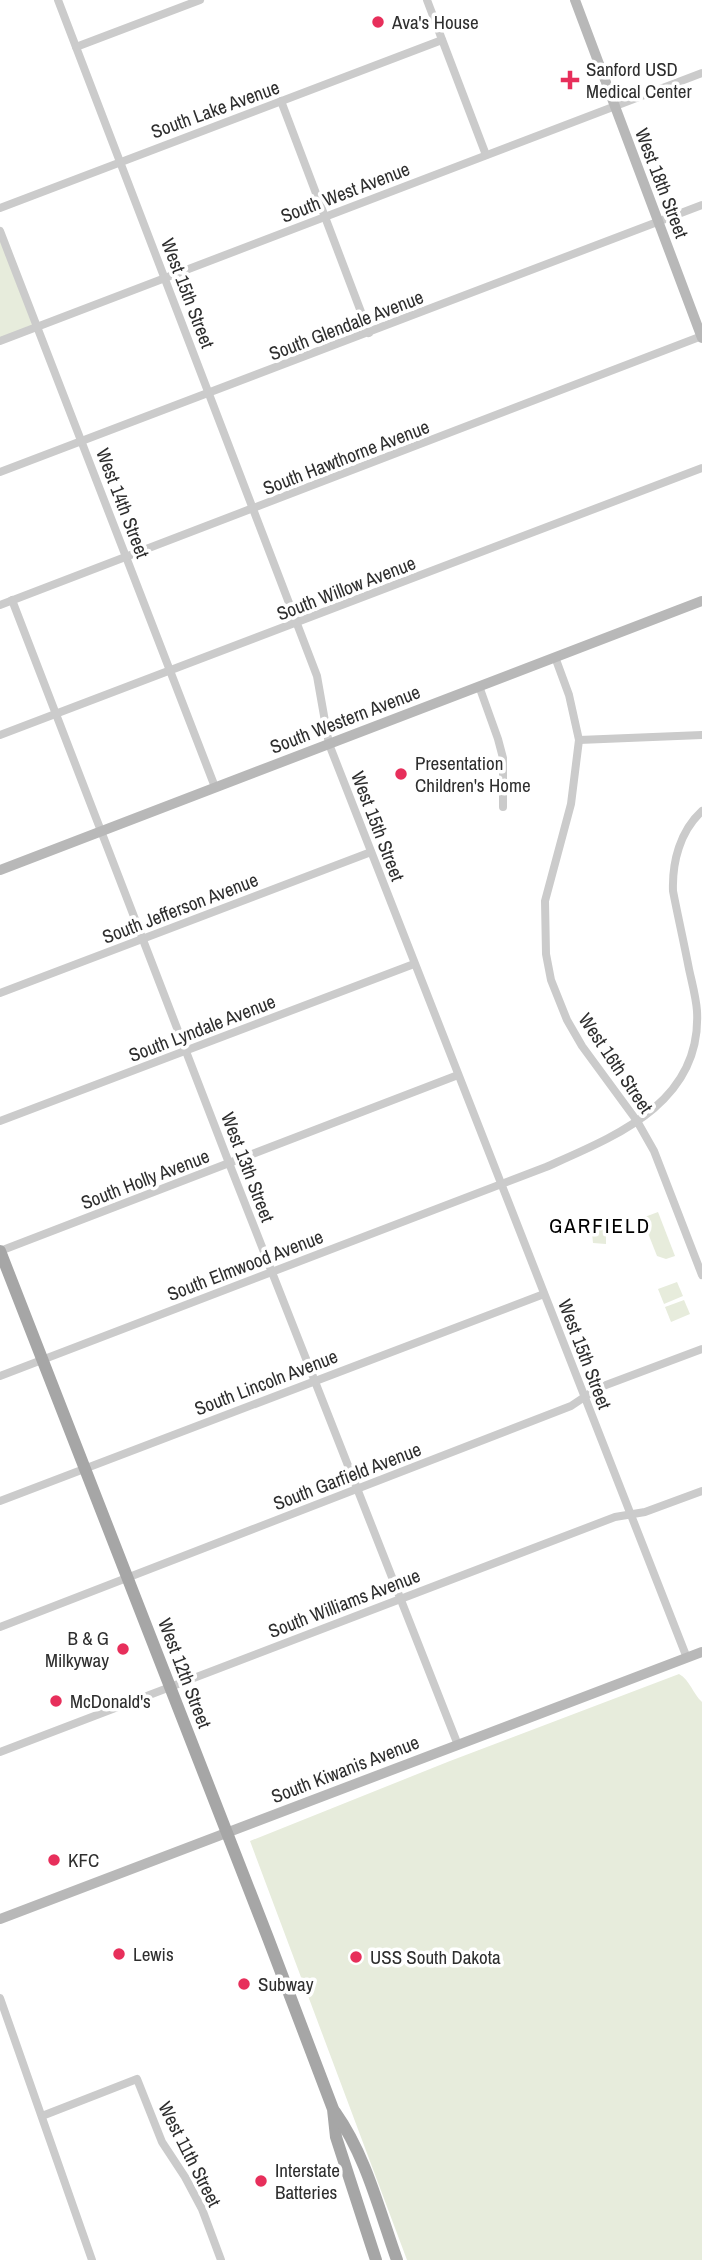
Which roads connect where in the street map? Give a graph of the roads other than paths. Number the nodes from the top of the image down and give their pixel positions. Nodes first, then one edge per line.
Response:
1 (58, 0) edge
2 (200, 0) edge
3 (427, 0) edge
4 (575, 0) edge
5 (442, 40) junction
6 (76, 47) junction
7 (702, 73) edge
8 (281, 101) junction
9 (614, 107) junction
10 (486, 155) junction
11 (121, 161) junction
12 (702, 205) edge
13 (0, 208) edge
14 (325, 216) junction
15 (657, 222) junction
16 (0, 231) edge
17 (165, 278) junction
18 (38, 327) junction
19 (369, 333) junction
20 (702, 337) edge
21 (0, 341) edge
22 (210, 394) junction
23 (82, 441) junction
24 (702, 468) edge
25 (0, 472) edge
26 (253, 509) junction
27 (126, 557) junction
28 (12, 600) junction
29 (702, 601) edge
30 (0, 605) edge
31 (297, 624) junction
32 (555, 657) junction
33 (170, 671) junction
34 (479, 686) junction
35 (55, 715) junction
36 (0, 735) edge
37 (702, 735) edge
38 (579, 740) junction
39 (329, 744) junction
40 (215, 787) junction
41 (503, 807) dead end
42 (702, 811) edge
43 (101, 831) junction
44 (371, 852) junction
45 (0, 870) edge
46 (142, 939) junction
47 (414, 964) junction
48 (0, 993) edge
49 (186, 1051) junction
50 (458, 1076) junction
51 (0, 1121) edge
52 (637, 1121) junction
53 (229, 1163) junction
54 (501, 1184) junction
55 (0, 1251) edge
56 (272, 1272) junction
57 (702, 1275) edge
58 (544, 1294) junction
59 (702, 1349) edge
60 (43, 1360) junction
61 (0, 1376) edge
62 (315, 1381) junction
63 (585, 1396) junction
64 (85, 1469) junction
65 (358, 1489) junction
66 (702, 1491) edge
67 (0, 1501) edge
68 (630, 1514) junction
69 (128, 1578) junction
70 (400, 1598) junction
71 (0, 1627) edge
72 (702, 1652) edge
73 (687, 1658) junction
74 (170, 1686) junction
75 (458, 1745) junction
76 (0, 1752) edge
77 (227, 1832) junction
78 (0, 1919) edge
79 (0, 1998) edge
80 (333, 2109) junction
81 (42, 2116) junction
82 (92, 2259) edge
83 (221, 2260) edge
84 (376, 2260) edge
85 (397, 2260) edge

1 - 6 street, West 15th Street
2 - 6 street
3 - 5 street
4 - 9 street, West 18th Street
5 - 8 street, South Lake Avenue
5 - 10 street
6 - 11 street, West 15th Street
7 - 9 street, South West Avenue
8 - 11 street, South Lake Avenue
8 - 14 street
9 - 10 street, South West Avenue
9 - 15 street, West 18th Street
10 - 14 street, South West Avenue
11 - 13 street, South Lake Avenue
11 - 17 street, West 15th Street
12 - 15 street, South Glendale Avenue
14 - 17 street, South West Avenue
14 - 19 street
15 - 19 street, South Glendale Avenue
15 - 20 street, West 18th Street
16 - 18 street, West 14th Street
17 - 18 street, South West Avenue
17 - 22 street, West 15th Street
18 - 21 street, South West Avenue
18 - 23 street, West 14th Street
19 - 22 street, South Glendale Avenue
20 - 26 street, South Hawthorne Avenue
22 - 23 street, South Glendale Avenue
22 - 26 street, West 15th Street
23 - 25 street, South Glendale Avenue
23 - 27 street, West 14th Street
24 - 31 street, South Willow Avenue
26 - 27 street, South Hawthorne Avenue
26 - 31 street, West 15th Street
27 - 28 street, South Hawthorne Avenue
27 - 33 street, West 14th Street
28 - 30 street, South Hawthorne Avenue
28 - 35 street, West 13th Street
29 - 32 street, South Western Avenue
31 - 33 street, South Willow Avenue
31 - 39 street, West 15th Street
32 - 34 street, South Western Avenue
32 - 38 street, West 16th Street
33 - 35 street, South Willow Avenue
33 - 40 street, West 14th Street
34 - 39 street, South Western Avenue
34 - 41 street
35 - 36 street, South Willow Avenue
35 - 43 street, West 13th Street
37 - 38 street
38 - 52 street, West 16th Street
39 - 40 street, South Western Avenue
39 - 44 street, West 15th Street
40 - 43 street, South Western Avenue
42 - 52 street, South Elmwood Avenue
43 - 45 street, South Western Avenue
43 - 46 street, West 13th Street
44 - 46 street, South Jefferson Avenue
44 - 47 street, West 15th Street
46 - 48 street, South Jefferson Avenue
46 - 49 street, West 13th Street
47 - 49 street, South Lyndale Avenue
47 - 50 street, West 15th Street
49 - 51 street, South Lyndale Avenue
49 - 53 street, West 13th Street
50 - 53 street, South Holly Avenue
50 - 54 street, West 15th Street
52 - 54 street, South Elmwood Avenue
52 - 57 street, West 16th Street
53 - 55 street, South Holly Avenue
53 - 56 street, West 13th Street
54 - 56 street, South Elmwood Avenue
54 - 58 street, West 15th Street
55 - 60 main road, West 12th Street
56 - 60 street, South Elmwood Avenue
56 - 62 street, West 13th Street
58 - 62 street, South Lincoln Avenue
58 - 63 street, West 15th Street
59 - 63 street, South Garfield Avenue
60 - 61 street, South Elmwood Avenue
60 - 64 main road, West 12th Street
62 - 64 street, South Lincoln Avenue
62 - 65 street, West 13th Street
63 - 65 street, South Garfield Avenue
63 - 68 street, West 15th Street
64 - 67 street, South Lincoln Avenue
64 - 69 main road, West 12th Street
65 - 69 street, South Garfield Avenue
65 - 70 street, West 13th Street
66 - 68 street, South Williams Avenue
68 - 70 street, South Williams Avenue
68 - 73 street, West 15th Street
69 - 71 street, South Garfield Avenue
69 - 74 main road, West 12th Street
70 - 74 street, South Williams Avenue
70 - 75 street, West 13th Street
72 - 73 street, South Kiwanis Avenue
73 - 75 street, South Kiwanis Avenue
74 - 76 street, South Williams Avenue
74 - 77 main road, West 12th Street
75 - 77 street, South Kiwanis Avenue
77 - 78 street, South Kiwanis Avenue
77 - 80 main road, West 12th Street
79 - 81 street
80 - 84 main road, West 12th Street
80 - 85 main road, West 12th Street
81 - 82 street
81 - 83 street, West 11th Street

